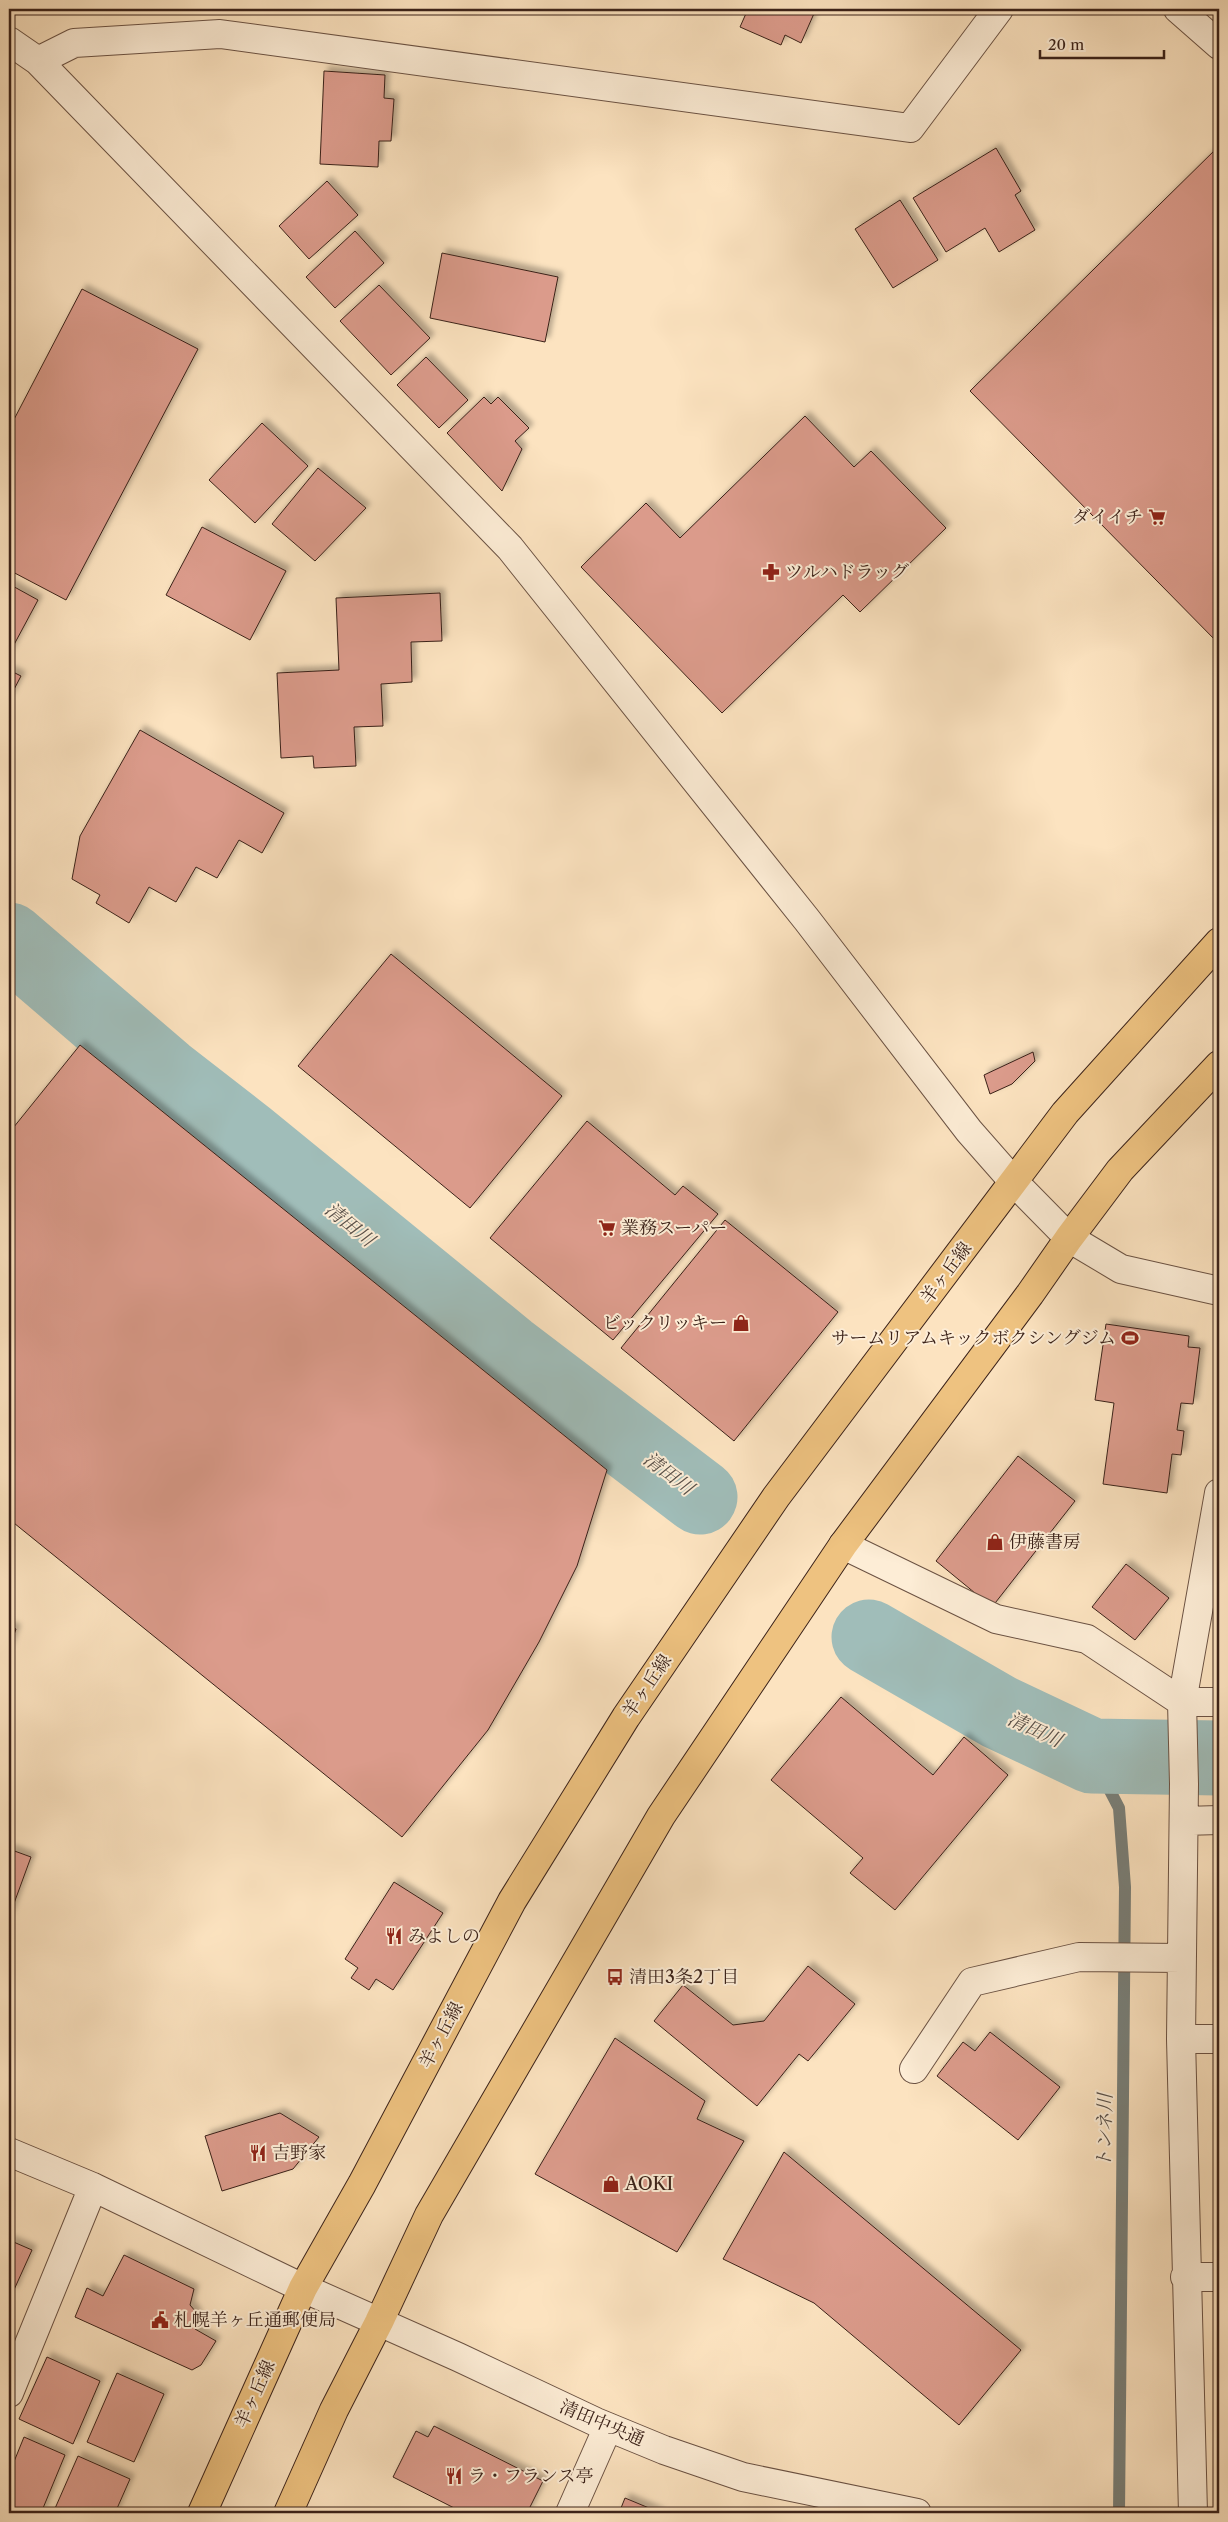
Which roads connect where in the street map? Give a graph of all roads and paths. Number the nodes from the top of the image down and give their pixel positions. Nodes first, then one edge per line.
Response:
1 (999, 9) edge
2 (1178, 9) edge
3 (9, 41) edge
4 (1219, 45) edge
5 (38, 61) junction
6 (1219, 942) edge
7 (1219, 1065) edge
8 (1013, 1181) junction
9 (1069, 1238) junction
10 (1219, 1291) edge
11 (1219, 1493) edge
12 (843, 1545) junction
13 (1182, 1702) junction
14 (1219, 1702) edge
15 (1219, 1820) edge
16 (1184, 1821) junction
17 (1181, 1958) junction
18 (1181, 2038) junction
19 (1219, 2039) edge
20 (914, 2069) dead end
21 (9, 2152) edge
22 (94, 2187) junction
23 (1185, 2277) junction
24 (1219, 2277) edge
25 (303, 2288) junction
26 (379, 2322) junction
27 (9, 2393) edge
28 (608, 2426) junction
29 (202, 2513) edge
30 (288, 2513) edge
31 (570, 2513) edge
32 (917, 2513) edge
33 (1193, 2513) edge

1 - 5 street
2 - 4 street
3 - 5 street
5 - 8 street
6 - 8 main road, 羊ヶ丘線
7 - 9 main road
8 - 9 street
8 - 25 main road, 羊ヶ丘線
9 - 10 street
9 - 12 main road
11 - 13 street
12 - 13 street
12 - 26 main road
13 - 14 street
13 - 16 street
15 - 16 street
16 - 17 street
17 - 18 street
17 - 20 street
18 - 19 street
18 - 23 street
21 - 22 street, 清田中央通
22 - 25 street, 清田中央通
22 - 27 street
23 - 24 street
23 - 33 street
25 - 26 street, 清田中央通
25 - 29 main road, 羊ヶ丘線
26 - 28 street, 清田中央通
26 - 30 main road
28 - 31 street
28 - 32 street, 清田中央通

